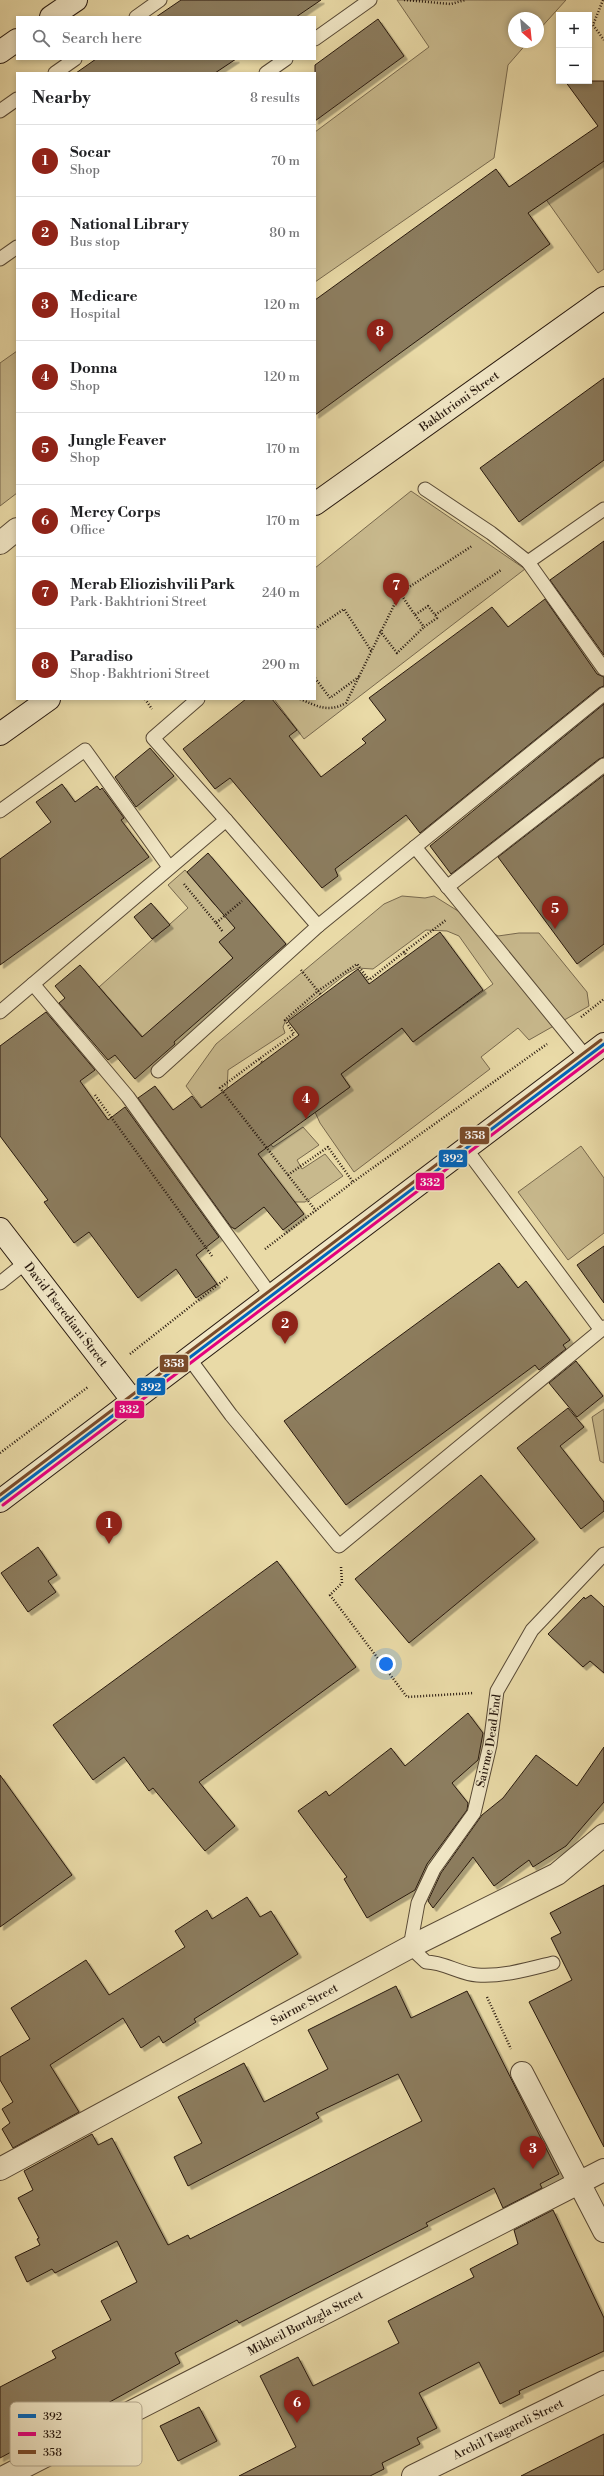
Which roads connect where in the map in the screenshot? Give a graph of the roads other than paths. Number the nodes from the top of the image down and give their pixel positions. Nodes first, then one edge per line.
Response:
1 (76, 0) edge
2 (160, 0) edge
3 (370, 0) edge
4 (52, 16) edge
5 (137, 16) edge
6 (316, 38) edge
7 (16, 41) edge
8 (0, 52) edge
9 (74, 60) edge
10 (285, 60) edge
11 (56, 72) edge
12 (267, 72) edge
13 (16, 100) edge
14 (0, 111) edge
15 (16, 248) edge
16 (0, 259) edge
17 (604, 298) edge
18 (425, 489) dead end
19 (316, 503) edge
20 (604, 509) edge
21 (16, 530) edge
22 (0, 542) edge
23 (524, 559) junction
24 (604, 669) edge
25 (604, 694) edge
26 (47, 700) edge
27 (197, 700) edge
28 (0, 734) edge
29 (604, 765) edge
30 (0, 810) edge
31 (226, 820) junction
32 (415, 847) junction
33 (169, 867) junction
34 (447, 887) junction
35 (318, 926) junction
36 (33, 984) junction
37 (0, 1012) edge
38 (604, 1044) edge
39 (586, 1057) junction
40 (158, 1071) dead end
41 (466, 1149) junction
42 (0, 1228) edge
43 (25, 1263) junction
44 (0, 1283) edge
45 (272, 1297) junction
46 (602, 1328) edge
47 (189, 1358) junction
48 (133, 1401) junction
49 (0, 1501) edge
50 (604, 1554) edge
51 (604, 1835) edge
52 (410, 1947) junction
53 (553, 1963) dead end
54 (522, 2073) road end
55 (0, 2169) edge
56 (604, 2170) edge
57 (579, 2183) junction
58 (604, 2231) edge
59 (604, 2382) edge
60 (142, 2406) edge
61 (26, 2466) edge
62 (6, 2476) edge
63 (413, 2476) edge

1 - 4 street
2 - 5 lane
3 - 6 lane
7 - 8 street
9 - 11 lane
10 - 12 lane
13 - 14 lane
15 - 16 lane
17 - 19 street, Bakhtrioni Street
18 - 23 lane
20 - 23 lane
21 - 22 street
23 - 24 lane
25 - 32 lane
26 - 28 street
27 - 31 lane
29 - 34 lane
30 - 33 lane
31 - 33 lane
31 - 35 lane
32 - 34 lane
32 - 35 lane
33 - 36 lane
34 - 39 lane
35 - 40 lane
36 - 37 lane
36 - 45 lane
38 - 39 street
39 - 41 street
41 - 45 street
41 - 46 lane
42 - 43 street, David Tserediani Street
43 - 44 lane
43 - 48 street, David Tserediani Street
45 - 47 street
46 - 47 lane
47 - 48 street
48 - 49 street
50 - 52 lane, Sairme Dead End
51 - 52 street, Sairme Street
52 - 53 lane
52 - 55 street, Sairme Street
54 - 57 street
56 - 57 street, Mikheil Burdzgla Street
57 - 58 street
57 - 60 street, Mikheil Burdzgla Street
59 - 63 street, Archil Tsagareli Street
61 - 62 street, Mikheil Burdzgla Street

